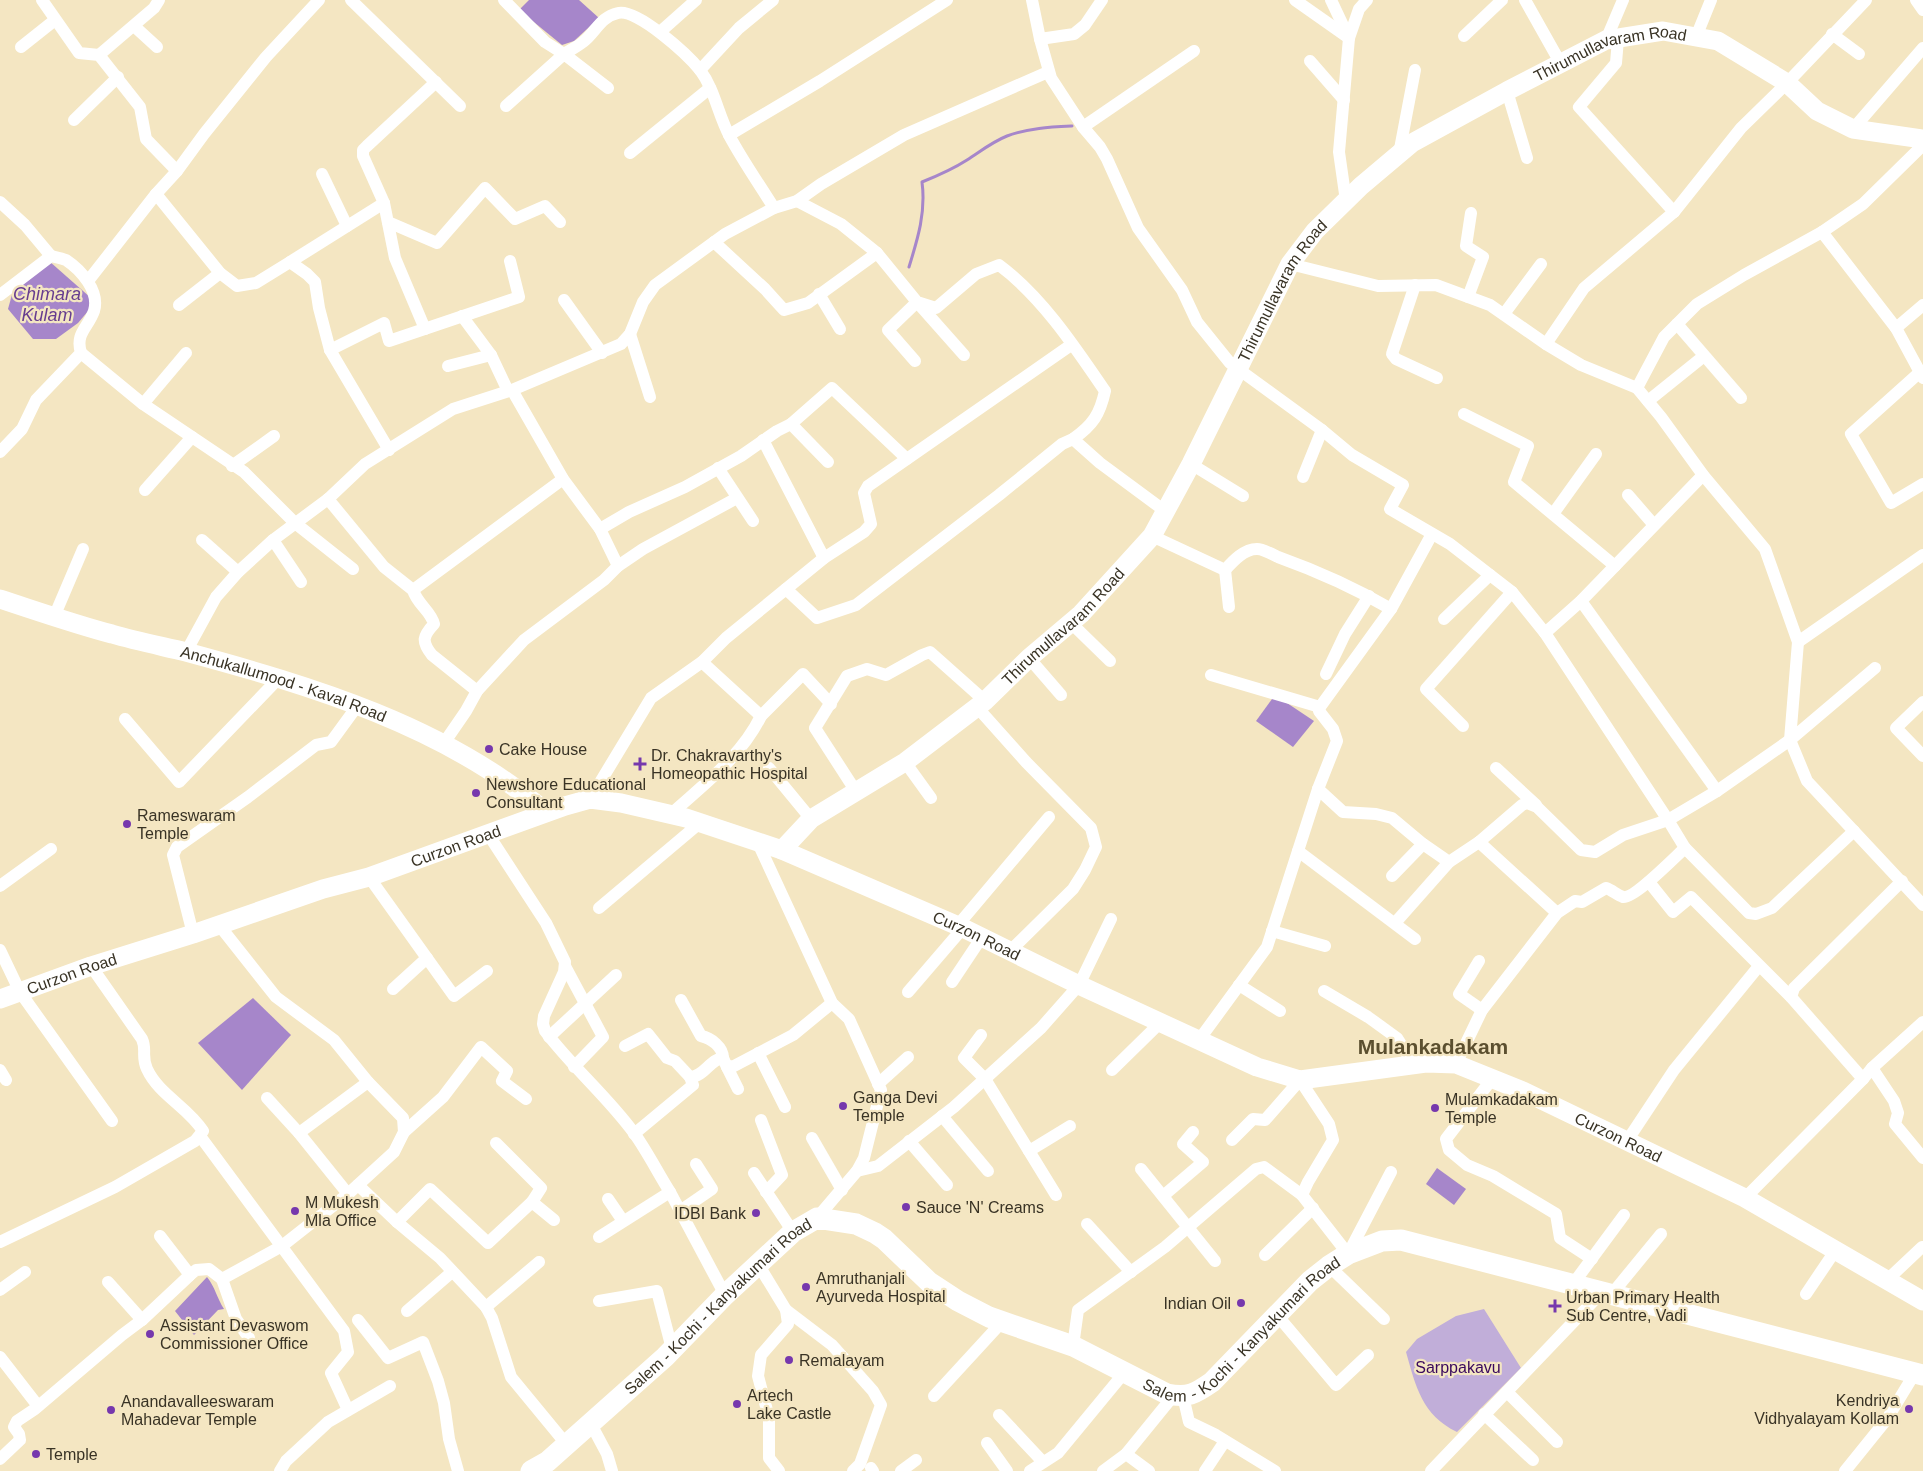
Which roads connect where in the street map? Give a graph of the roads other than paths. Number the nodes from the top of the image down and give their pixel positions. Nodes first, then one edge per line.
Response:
1 (42, 0) edge
2 (159, 0) edge
3 (318, 0) edge
4 (351, 0) edge
5 (696, 0) edge
6 (773, 0) edge
7 (947, 0) edge
8 (1032, 0) edge
9 (1102, 0) edge
10 (1295, 0) edge
11 (1331, 0) edge
12 (1367, 0) edge
13 (1502, 0) edge
14 (1525, 0) edge
15 (1623, 0) edge
16 (1711, 0) edge
17 (1866, 0) edge
18 (1916, 0) edge
19 (511, 2) edge
20 (1923, 10) edge
21 (55, 20) junction
22 (134, 26) junction
23 (660, 32) junction
24 (1832, 34) junction
25 (1464, 36) dead end
26 (1696, 37) junction
27 (1349, 38) junction
28 (1040, 39) junction
29 (1612, 39) junction
30 (21, 47) dead end
31 (157, 47) dead end
32 (1923, 48) edge
33 (1194, 51) dead end
34 (564, 54) junction
35 (1859, 54) dead end
36 (99, 55) junction
37 (1310, 61) dead end
38 (1561, 64) junction
39 (700, 70) junction
40 (1415, 70) dead end
41 (1048, 72) junction
42 (118, 77) junction
43 (436, 82) junction
44 (1787, 83) junction
45 (608, 88) dead end
46 (710, 88) junction
47 (1507, 91) junction
48 (1344, 100) junction
49 (460, 106) dead end
50 (506, 106) dead end
51 (74, 120) dead end
52 (1083, 127) junction
53 (1854, 129) junction
54 (729, 135) junction
55 (1923, 139) edge
56 (1923, 146) edge
57 (630, 153) dead end
58 (1399, 154) junction
59 (1527, 158) dead end
60 (177, 171) junction
61 (322, 174) dead end
62 (156, 194) junction
63 (797, 201) junction
64 (1346, 201) junction
65 (0, 202) edge
66 (384, 203) junction
67 (774, 208) junction
68 (1674, 212) junction
69 (1471, 213) dead end
70 (388, 222) junction
71 (560, 222) dead end
72 (347, 226) junction
73 (1822, 232) junction
74 (714, 242) junction
75 (878, 253) junction
76 (51, 256) junction
77 (510, 261) dead end
78 (290, 262) junction
79 (1290, 264) junction
80 (1541, 264) dead end
81 (220, 274) junction
82 (88, 281) junction
83 (1415, 285) junction
84 (0, 294) edge
85 (819, 294) junction
86 (1468, 296) junction
87 (564, 300) dead end
88 (917, 302) junction
89 (179, 305) dead end
90 (1923, 305) edge
91 (1504, 314) junction
92 (462, 316) junction
93 (1677, 324) junction
94 (1896, 328) junction
95 (425, 329) junction
96 (840, 329) dead end
97 (630, 334) junction
98 (1546, 344) junction
99 (1071, 345) junction
100 (330, 350) junction
101 (81, 353) junction
102 (186, 353) dead end
103 (602, 353) junction
104 (491, 355) junction
105 (964, 355) dead end
106 (1704, 356) junction
107 (915, 361) dead end
108 (448, 366) dead end
109 (1237, 368) junction
110 (1921, 376) edge
111 (1437, 378) dead end
112 (1637, 388) junction
113 (510, 391) junction
114 (650, 397) dead end
115 (1741, 398) dead end
116 (1648, 401) junction
117 (143, 404) junction
118 (1464, 414) dead end
119 (791, 424) junction
120 (1322, 430) junction
121 (274, 436) dead end
122 (192, 437) junction
123 (1073, 439) junction
124 (763, 440) junction
125 (389, 450) junction
126 (0, 452) edge
127 (1596, 454) dead end
128 (907, 459) junction
129 (828, 462) dead end
130 (1191, 464) junction
131 (232, 466) junction
132 (718, 468) junction
133 (1703, 475) junction
134 (1303, 477) dead end
135 (563, 479) junction
136 (1923, 484) edge
137 (144, 490) dead end
138 (1628, 495) dead end
139 (1243, 496) dead end
140 (737, 498) junction
141 (328, 499) junction
142 (1165, 511) junction
143 (1553, 514) junction
144 (753, 521) dead end
145 (295, 523) junction
146 (1654, 525) junction
147 (600, 529) junction
148 (1432, 534) junction
149 (1152, 536) junction
150 (202, 540) dead end
151 (273, 540) junction
152 (83, 549) dead end
153 (1923, 555) edge
154 (824, 558) junction
155 (618, 566) junction
156 (1615, 566) junction
157 (353, 569) dead end
158 (1225, 570) junction
159 (238, 572) junction
160 (1490, 575) junction
161 (301, 582) dead end
162 (786, 589) junction
163 (413, 590) junction
164 (1512, 592) junction
165 (1369, 596) junction
166 (0, 599) edge
167 (1581, 601) junction
168 (1229, 607) dead end
169 (1391, 609) junction
170 (54, 616) junction
171 (1444, 619) dead end
172 (1071, 623) junction
173 (1545, 633) junction
174 (1798, 642) junction
175 (186, 652) junction
176 (1029, 658) junction
177 (1110, 661) dead end
178 (702, 662) junction
179 (1875, 668) dead end
180 (1326, 674) dead end
181 (1211, 675) dead end
182 (278, 679) junction
183 (477, 691) junction
184 (1061, 695) dead end
185 (1923, 702) edge
186 (831, 704) junction
187 (981, 704) junction
188 (358, 705) junction
189 (1320, 707) junction
190 (761, 716) junction
191 (125, 719) dead end
192 (1464, 726) dead end
193 (1790, 740) junction
194 (444, 744) junction
195 (1923, 756) edge
196 (905, 762) junction
197 (769, 768) dead end
198 (1496, 768) dead end
199 (1318, 789) junction
200 (856, 790) junction
201 (1717, 791) junction
202 (931, 798) dead end
203 (590, 799) junction
204 (1537, 807) junction
205 (546, 812) junction
206 (671, 814) junction
207 (1049, 817) dead end
208 (811, 819) junction
209 (1668, 820) junction
210 (701, 822) junction
211 (1854, 830) junction
212 (488, 834) junction
213 (1479, 842) junction
214 (758, 843) junction
215 (1423, 844) junction
216 (1685, 848) junction
217 (51, 849) dead end
218 (782, 850) junction
219 (1298, 851) junction
220 (1449, 862) junction
221 (1392, 876) dead end
222 (369, 877) junction
223 (1902, 881) junction
224 (1649, 882) junction
225 (0, 886) edge
226 (1923, 905) edge
227 (599, 908) dead end
228 (1557, 913) junction
229 (1111, 919) dead end
230 (1395, 923) junction
231 (220, 925) junction
232 (961, 926) junction
233 (1272, 931) junction
234 (193, 934) junction
235 (982, 936) junction
236 (1415, 939) dead end
237 (1326, 946) dead end
238 (0, 950) edge
239 (1011, 950) junction
240 (427, 958) junction
241 (1478, 961) dead end
242 (91, 966) junction
243 (565, 966) junction
244 (1759, 966) junction
245 (487, 971) dead end
246 (616, 976) dead end
247 (952, 982) dead end
248 (1079, 985) junction
249 (1239, 985) junction
250 (393, 989) dead end
251 (1324, 991) dead end
252 (20, 992) junction
253 (908, 992) dead end
254 (1791, 997) junction
255 (0, 1000) edge
256 (681, 1000) dead end
257 (832, 1003) junction
258 (585, 1004) junction
259 (1482, 1010) junction
260 (1280, 1011) dead end
261 (1161, 1022) junction
262 (1923, 1022) edge
263 (981, 1035) dead end
264 (549, 1037) junction
265 (1199, 1040) junction
266 (625, 1046) dead end
267 (758, 1053) junction
268 (908, 1057) dead end
269 (725, 1062) junction
270 (1456, 1064) junction
271 (1414, 1065) junction
272 (574, 1067) junction
273 (1872, 1068) junction
274 (1112, 1070) dead end
275 (690, 1077) junction
276 (985, 1079) junction
277 (1492, 1079) junction
278 (1863, 1079) junction
279 (1300, 1080) junction
280 (368, 1082) junction
281 (878, 1084) junction
282 (738, 1089) dead end
283 (267, 1098) dead end
284 (526, 1099) dead end
285 (785, 1107) dead end
286 (942, 1116) junction
287 (761, 1120) dead end
288 (112, 1121) dead end
289 (1070, 1126) dead end
290 (404, 1132) junction
291 (1193, 1132) dead end
292 (299, 1133) junction
293 (634, 1134) junction
294 (200, 1136) junction
295 (812, 1138) dead end
296 (1232, 1140) dead end
297 (909, 1141) junction
298 (1627, 1141) junction
299 (496, 1143) dead end
300 (1029, 1151) junction
301 (1923, 1158) edge
302 (696, 1164) dead end
303 (1141, 1169) dead end
304 (857, 1171) junction
305 (988, 1171) dead end
306 (1392, 1172) dead end
307 (754, 1173) dead end
308 (358, 1185) junction
309 (947, 1185) dead end
310 (842, 1190) junction
311 (670, 1192) junction
312 (766, 1192) junction
313 (348, 1194) junction
314 (1302, 1194) junction
315 (1056, 1195) dead end
316 (1163, 1196) junction
317 (1745, 1198) junction
318 (608, 1199) dead end
319 (532, 1202) junction
320 (1313, 1208) junction
321 (680, 1211) junction
322 (1624, 1215) dead end
323 (817, 1218) junction
324 (554, 1220) dead end
325 (623, 1221) junction
326 (397, 1222) junction
327 (1087, 1224) dead end
328 (1188, 1228) junction
329 (793, 1232) junction
330 (1661, 1234) dead end
331 (160, 1236) dead end
332 (599, 1237) dead end
333 (0, 1242) edge
334 (282, 1246) junction
335 (1922, 1247) edge
336 (1835, 1251) junction
337 (1348, 1254) junction
338 (1265, 1255) dead end
339 (1592, 1259) junction
340 (1215, 1261) dead end
341 (539, 1262) dead end
342 (758, 1264) junction
343 (1329, 1266) junction
344 (25, 1272) dead end
345 (452, 1272) junction
346 (1131, 1272) junction
347 (190, 1275) junction
348 (222, 1279) junction
349 (1886, 1281) junction
350 (108, 1282) dead end
351 (1573, 1284) junction
352 (0, 1290) edge
353 (1606, 1294) junction
354 (1806, 1294) dead end
355 (725, 1295) junction
356 (1921, 1296) edge
357 (599, 1301) dead end
358 (486, 1307) junction
359 (786, 1310) junction
360 (407, 1311) dead end
361 (1277, 1315) junction
362 (1384, 1319) dead end
363 (142, 1320) junction
364 (358, 1320) dead end
365 (1002, 1322) junction
366 (249, 1338) dead end
367 (1073, 1346) junction
368 (672, 1349) junction
369 (1368, 1355) dead end
370 (0, 1357) edge
371 (1124, 1373) junction
372 (1919, 1374) edge
373 (390, 1386) dead end
374 (1506, 1392) junction
375 (934, 1396) dead end
376 (1178, 1396) junction
377 (38, 1406) junction
378 (348, 1410) junction
379 (1484, 1414) junction
380 (999, 1415) dead end
381 (591, 1424) junction
382 (1225, 1441) junction
383 (1557, 1442) dead end
384 (987, 1443) dead end
385 (567, 1444) junction
386 (1126, 1454) junction
387 (0, 1459) edge
388 (916, 1460) dead end
389 (1533, 1460) dead end
390 (1258, 1467) edge
391 (543, 1468) edge
392 (1039, 1468) edge
393 (280, 1471) edge
394 (458, 1471) edge
395 (612, 1471) edge
396 (779, 1471) edge
397 (853, 1471) edge
398 (900, 1471) edge
399 (1007, 1471) edge
400 (1103, 1471) edge
401 (1149, 1471) edge
402 (1205, 1471) edge
403 (1275, 1471) edge
404 (1431, 1471) edge
405 (1845, 1471) edge

1 - 21 street
2 - 22 street
3 - 60 street
4 - 43 street
5 - 23 street
6 - 39 street
7 - 54 street
8 - 28 street
9 - 28 street
10 - 27 street
11 - 27 street
12 - 27 street
13 - 25 street
14 - 38 street
15 - 29 street
16 - 26 street
17 - 24 street
18 - 20 street
19 - 34 street
21 - 30 street
21 - 36 street
22 - 31 street
22 - 36 street
23 - 34 street
23 - 39 street
24 - 35 street
24 - 44 street
26 - 29 street, Thirumullavaram Road
26 - 44 street, Thirumullavaram Road
27 - 48 street
28 - 41 street
29 - 38 street, Thirumullavaram Road
29 - 68 street
32 - 53 street
33 - 52 street
34 - 45 street
34 - 50 street
36 - 42 street
37 - 48 street
38 - 47 street, Thirumullavaram Road
39 - 46 street
40 - 58 street
41 - 52 street
41 - 63 street
42 - 51 street
42 - 60 street
43 - 49 street
43 - 66 street
44 - 53 street, Thirumullavaram Road
44 - 68 street
46 - 54 street
46 - 57 street
47 - 58 street, Thirumullavaram Road
47 - 59 street
48 - 64 street
52 - 109 street
53 - 55 street, Thirumullavaram Road
54 - 67 street
56 - 73 street
58 - 64 street, Thirumullavaram Road
60 - 62 street
61 - 72 street
62 - 81 street
62 - 82 street
63 - 67 street
63 - 75 street
64 - 79 street, Thirumullavaram Road
65 - 76 street
66 - 70 street
66 - 72 street
67 - 74 street
68 - 98 street
69 - 86 street
70 - 71 street
70 - 95 street
72 - 78 street
73 - 93 street
73 - 94 street
74 - 85 street
74 - 97 street
75 - 85 street
75 - 88 street
76 - 82 street
76 - 84 street
77 - 92 street
78 - 81 street
78 - 100 street
79 - 83 street
79 - 109 street, Thirumullavaram Road
80 - 91 street
81 - 89 street
82 - 101 street
83 - 86 street
83 - 111 street
85 - 96 street
86 - 91 street
87 - 103 street
88 - 99 street
88 - 105 street
88 - 107 street
90 - 94 street
91 - 98 street
92 - 95 street
92 - 104 street
93 - 106 street
93 - 112 street
94 - 110 street
95 - 100 street
97 - 103 street
97 - 114 street
98 - 112 street
99 - 123 street
99 - 128 street
100 - 125 street
101 - 117 street
101 - 126 street
102 - 117 street
103 - 113 street
104 - 108 street
104 - 113 street
106 - 115 street
106 - 116 street
109 - 120 street
109 - 130 street, Thirumullavaram Road
110 - 136 street
112 - 116 street
113 - 125 street
113 - 135 street
116 - 133 street
117 - 122 street
118 - 143 street
119 - 124 street
119 - 128 street
119 - 129 street
120 - 134 street
120 - 148 street
121 - 131 street
122 - 131 street
122 - 137 street
123 - 142 street
123 - 162 street
124 - 132 street
124 - 154 street
125 - 141 street
127 - 143 street
128 - 154 street
130 - 139 street
130 - 142 street, Thirumullavaram Road
131 - 145 street
132 - 140 street
132 - 147 street
133 - 146 street
133 - 174 street
135 - 147 street
135 - 163 street
138 - 146 street
140 - 144 street
140 - 155 street
141 - 145 street
141 - 163 street
142 - 149 street, Thirumullavaram Road
143 - 156 street
145 - 151 street
145 - 157 street
146 - 156 street
147 - 155 street
148 - 160 street
148 - 169 street
149 - 158 street
149 - 172 street, Thirumullavaram Road
150 - 159 street
151 - 159 street
151 - 161 street
152 - 170 street
153 - 174 street
154 - 162 street
155 - 183 street
156 - 167 street
158 - 165 street
158 - 168 street
159 - 175 street
160 - 164 street
160 - 171 street
162 - 178 street
163 - 183 street
164 - 173 street
164 - 192 street
165 - 169 street
165 - 180 street
166 - 170 street, Anchukallumood - Kaval Road
167 - 173 street
167 - 201 street
169 - 189 street
170 - 175 street, Anchukallumood - Kaval Road
172 - 176 street, Thirumullavaram Road
172 - 177 street
173 - 209 street
174 - 193 street
175 - 182 street, Anchukallumood - Kaval Road
176 - 184 street
176 - 187 street, Thirumullavaram Road
178 - 190 street
178 - 203 street
179 - 193 street
181 - 189 street
182 - 188 street, Anchukallumood - Kaval Road
182 - 191 street
183 - 194 street
185 - 195 street
186 - 187 street
186 - 190 street
186 - 200 street
187 - 196 street, Thirumullavaram Road
187 - 239 street
188 - 194 street, Anchukallumood - Kaval Road
188 - 234 street
189 - 199 street
190 - 206 street
193 - 201 street
193 - 211 street
194 - 205 street, Anchukallumood - Kaval Road
196 - 200 street, Thirumullavaram Road
196 - 202 street
197 - 208 street
198 - 204 street
199 - 215 street
199 - 219 street
200 - 208 street, Thirumullavaram Road
201 - 209 street
203 - 205 street, Curzon Road
203 - 206 street, Curzon Road
204 - 209 street
204 - 213 street
205 - 212 street, Curzon Road
206 - 210 street, Curzon Road
207 - 232 street
208 - 218 street, Thirumullavaram Road
209 - 216 street
210 - 214 street, Curzon Road
210 - 227 street
211 - 216 street
211 - 223 street
212 - 222 street, Curzon Road
212 - 243 street
213 - 220 street
213 - 228 street
214 - 218 street, Curzon Road
214 - 257 street
215 - 220 street
215 - 221 street
216 - 224 street
217 - 225 street
218 - 232 street, Curzon Road
219 - 230 street
219 - 233 street
220 - 230 street
222 - 231 street, Curzon Road
222 - 240 street
223 - 226 street
223 - 254 street
224 - 228 street
224 - 244 street
228 - 259 street
229 - 248 street
230 - 236 street
231 - 234 street, Curzon Road
231 - 280 street
232 - 235 street, Curzon Road
232 - 253 street
233 - 237 street
233 - 249 street
234 - 242 street, Curzon Road
235 - 239 street, Curzon Road
235 - 247 street
238 - 252 street
239 - 248 street, Curzon Road
240 - 245 street
240 - 250 street
241 - 259 street
242 - 252 street, Curzon Road
242 - 294 street
243 - 258 street
243 - 264 street
244 - 254 street
244 - 298 street
246 - 258 street
248 - 261 street, Curzon Road
248 - 276 street
249 - 260 street
249 - 265 street
251 - 271 street
252 - 255 street, Curzon Road
252 - 288 street
254 - 278 street
256 - 269 street
257 - 267 street
257 - 281 street
258 - 264 street
258 - 272 street
259 - 270 street
261 - 265 street, Curzon Road
261 - 274 street
262 - 273 street
263 - 276 street
264 - 272 street
265 - 279 street, Curzon Road
266 - 275 street
267 - 269 street
267 - 285 street
268 - 281 street
269 - 275 street
269 - 282 street
270 - 271 street, Curzon Road
270 - 277 street, Curzon Road
271 - 279 street, Curzon Road
272 - 293 street
273 - 278 street
273 - 301 street
275 - 293 street
276 - 286 street
276 - 300 street
277 - 298 street, Curzon Road
277 - 339 street
278 - 317 street
279 - 296 street
279 - 314 street
280 - 290 street
280 - 292 street
281 - 304 street
283 - 292 street
284 - 290 street
286 - 297 street
286 - 305 street
287 - 312 street
289 - 300 street
290 - 308 street
291 - 316 street
292 - 313 street
293 - 311 street
294 - 333 street
294 - 334 street
295 - 310 street
297 - 304 street
297 - 309 street
298 - 317 street, Curzon Road
299 - 319 street
300 - 315 street
302 - 321 street
303 - 316 street
304 - 310 street
306 - 337 street
307 - 312 street
308 - 313 street
308 - 326 street
310 - 323 street
311 - 321 street
311 - 325 street
312 - 329 street
313 - 334 street
314 - 320 street
314 - 328 street
316 - 328 street
317 - 336 street, Curzon Road
318 - 325 street
319 - 324 street
319 - 326 street
320 - 337 street
320 - 338 street
321 - 355 street
322 - 339 street
323 - 329 main road, Salem - Kochi - Kanyakumari Road
323 - 365 main road, Salem - Kochi - Kanyakumari Road
325 - 332 street
326 - 345 street
327 - 346 street
328 - 340 street
328 - 346 street
329 - 342 main road, Salem - Kochi - Kanyakumari Road
330 - 353 street
331 - 347 street
334 - 348 street
334 - 378 street
335 - 349 street
336 - 349 street, Curzon Road
336 - 354 street
337 - 343 main road, Salem - Kochi - Kanyakumari Road
337 - 351 main road, Salem - Kochi - Kanyakumari Road
339 - 351 street
341 - 358 street
342 - 355 main road, Salem - Kochi - Kanyakumari Road
342 - 359 street
343 - 361 main road, Salem - Kochi - Kanyakumari Road
343 - 362 street
344 - 352 street
345 - 358 street
345 - 360 street
346 - 367 street
347 - 348 street
347 - 363 street
348 - 366 street
349 - 356 street, Curzon Road
350 - 363 street
351 - 353 main road, Salem - Kochi - Kanyakumari Road
353 - 372 main road, Salem - Kochi - Kanyakumari Road
353 - 374 street
355 - 368 main road, Salem - Kochi - Kanyakumari Road
357 - 368 street
358 - 385 street
359 - 396 street
359 - 397 street
361 - 369 street
361 - 376 main road, Salem - Kochi - Kanyakumari Road
363 - 377 street
364 - 394 street
365 - 367 main road, Salem - Kochi - Kanyakumari Road
365 - 375 street
367 - 371 main road, Salem - Kochi - Kanyakumari Road
368 - 381 main road, Salem - Kochi - Kanyakumari Road
370 - 377 street
371 - 376 main road, Salem - Kochi - Kanyakumari Road
371 - 392 street
372 - 405 street
373 - 378 street
374 - 379 street
374 - 383 street
376 - 382 street
376 - 386 street
377 - 387 street
378 - 393 street
379 - 389 street
379 - 404 street
380 - 392 street
381 - 385 main road, Salem - Kochi - Kanyakumari Road
381 - 395 street
382 - 390 street
382 - 402 street
384 - 399 street
385 - 391 main road, Salem - Kochi - Kanyakumari Road
386 - 400 street
386 - 401 street
388 - 398 street
390 - 403 street

